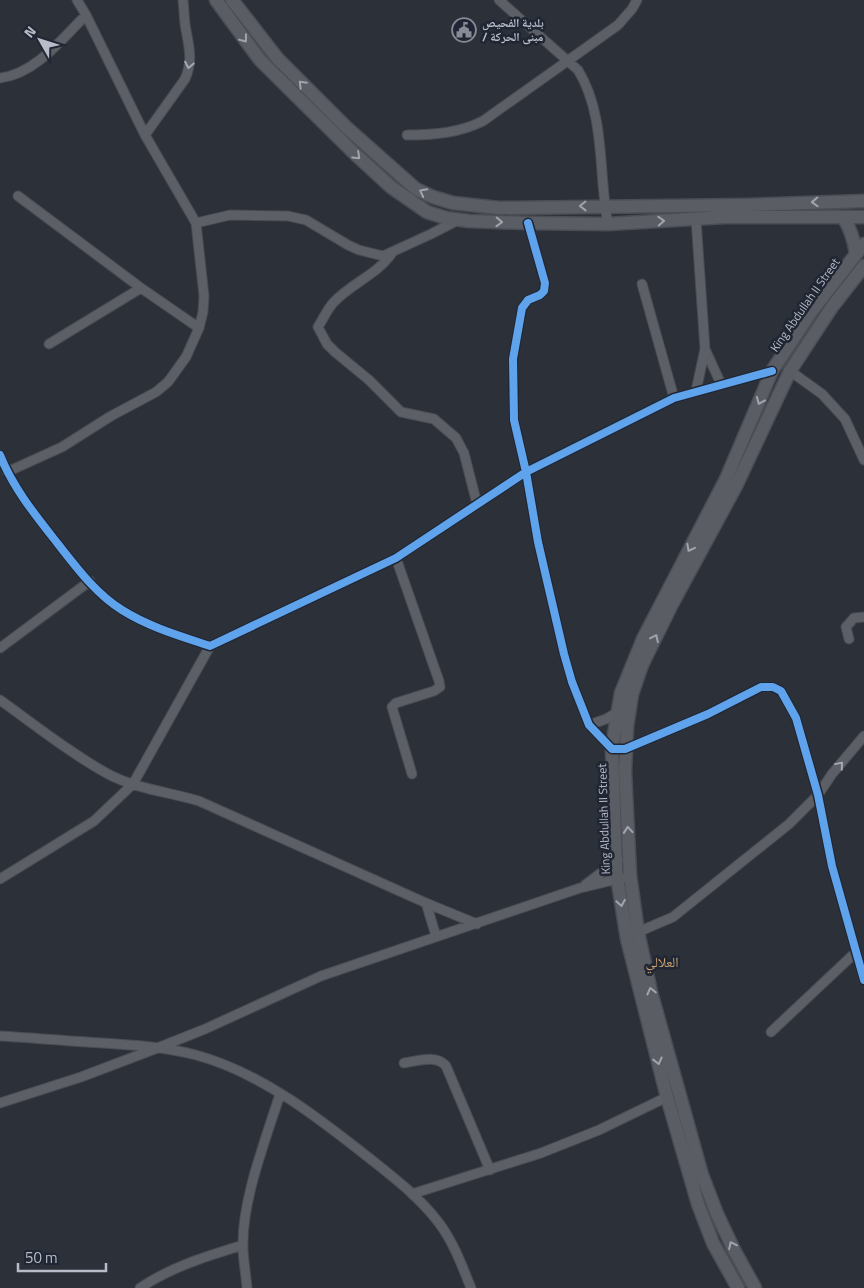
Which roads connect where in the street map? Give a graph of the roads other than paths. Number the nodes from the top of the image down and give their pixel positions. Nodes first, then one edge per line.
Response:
1 (76, 0) edge
2 (183, 0) edge
3 (216, 0) edge
4 (232, 0) edge
5 (499, 0) edge
6 (637, 0) edge
7 (86, 15) junction
8 (568, 61) junction
9 (0, 78) edge
10 (146, 135) junction
11 (407, 135) dead end
12 (18, 196) dead end
13 (864, 201) edge
14 (604, 206) junction
15 (843, 217) junction
16 (864, 217) edge
17 (696, 219) junction
18 (458, 220) junction
19 (196, 223) junction
20 (528, 223) junction
21 (608, 224) junction
22 (860, 249) edge
23 (392, 253) junction
24 (864, 266) edge
25 (642, 284) dead end
26 (140, 288) junction
27 (199, 328) junction
28 (49, 344) dead end
29 (705, 349) junction
30 (772, 371) junction
31 (790, 371) junction
32 (721, 384) junction
33 (696, 391) junction
34 (674, 398) junction
35 (0, 455) edge
36 (864, 460) edge
37 (7, 472) junction
38 (526, 472) junction
39 (477, 504) junction
40 (396, 558) junction
41 (90, 582) junction
42 (864, 617) edge
43 (849, 639) dead end
44 (210, 646) junction
45 (0, 648) edge
46 (0, 700) edge
47 (616, 713) junction
48 (590, 725) junction
49 (864, 736) edge
50 (619, 749) junction
51 (412, 774) dead end
52 (133, 784) junction
53 (818, 795) junction
54 (629, 855) junction
55 (615, 862) junction
56 (630, 875) junction
57 (0, 879) edge
58 (617, 880) junction
59 (580, 888) junction
60 (426, 903) junction
61 (477, 924) junction
62 (638, 932) junction
63 (436, 936) junction
64 (856, 952) junction
65 (864, 980) edge
66 (771, 1032) dead end
67 (0, 1036) edge
68 (160, 1047) junction
69 (404, 1063) dead end
70 (280, 1094) junction
71 (667, 1097) junction
72 (0, 1103) edge
73 (490, 1170) junction
74 (412, 1194) junction
75 (243, 1245) junction
76 (140, 1288) edge
77 (247, 1288) edge
78 (470, 1288) edge
79 (738, 1288) edge
80 (755, 1288) edge

1 - 7 street
2 -> 10 street
3 -> 18 main road
14 -> 4 main road
5 - 8 street
6 - 8 street
7 - 9 street
7 - 10 street
8 - 11 street
8 - 14 street
10 - 19 street
12 - 26 street
13 -> 14 main road
14 - 21 street
15 - 16 main road
15 - 17 main road
15 - 22 main road
21 -> 17 main road
17 - 29 street
18 -> 20 main road
18 - 23 street
19 - 23 street
19 - 27 street
20 - 21 main road
20 - 38 street
22 - 30 main road, King Abdullah II Street
23 - 39 street
24 - 31 main road, King Abdullah II Street
25 - 34 street
26 - 27 street
26 - 28 street
27 - 37 street
29 - 32 street
29 - 33 street
30 - 32 street
30 -> 47 main road, King Abdullah II Street
31 - 36 street
50 -> 31 main road, King Abdullah II Street
32 - 33 street
33 - 34 street
34 - 38 street
35 - 37 street
37 - 41 street
38 - 39 street
38 - 48 street
39 - 40 street
40 - 44 street
40 - 51 street
41 - 44 street
41 - 45 street
42 - 43 street
44 - 52 street
46 - 52 street
47 - 48 street
47 - 50 main road, King Abdullah II Street
48 - 50 street
53 -> 49 street
50 - 53 street
54 -> 50 main road, King Abdullah II Street
50 - 55 main road, King Abdullah II Street
52 - 57 street
52 - 60 street
53 - 62 street
53 - 64 street
54 - 55 street
54 - 56 main road, King Abdullah II Street
55 - 58 main road, King Abdullah II Street
55 - 59 street
56 - 58 street
56 - 62 main road, King Abdullah II Street
58 - 59 street
58 -> 71 main road, King Abdullah II Street
59 - 61 street
60 - 61 street
60 - 63 street
61 - 63 street
80 -> 62 main road, King Abdullah II Street
63 - 68 street
64 - 65 street
64 - 66 street
67 - 68 street
68 - 70 street
68 - 72 street
69 - 73 street
70 - 74 street
70 - 75 street
71 - 73 street
71 - 79 main road, King Abdullah II Street
73 - 74 street
74 - 78 street
75 - 76 street
75 - 77 street

